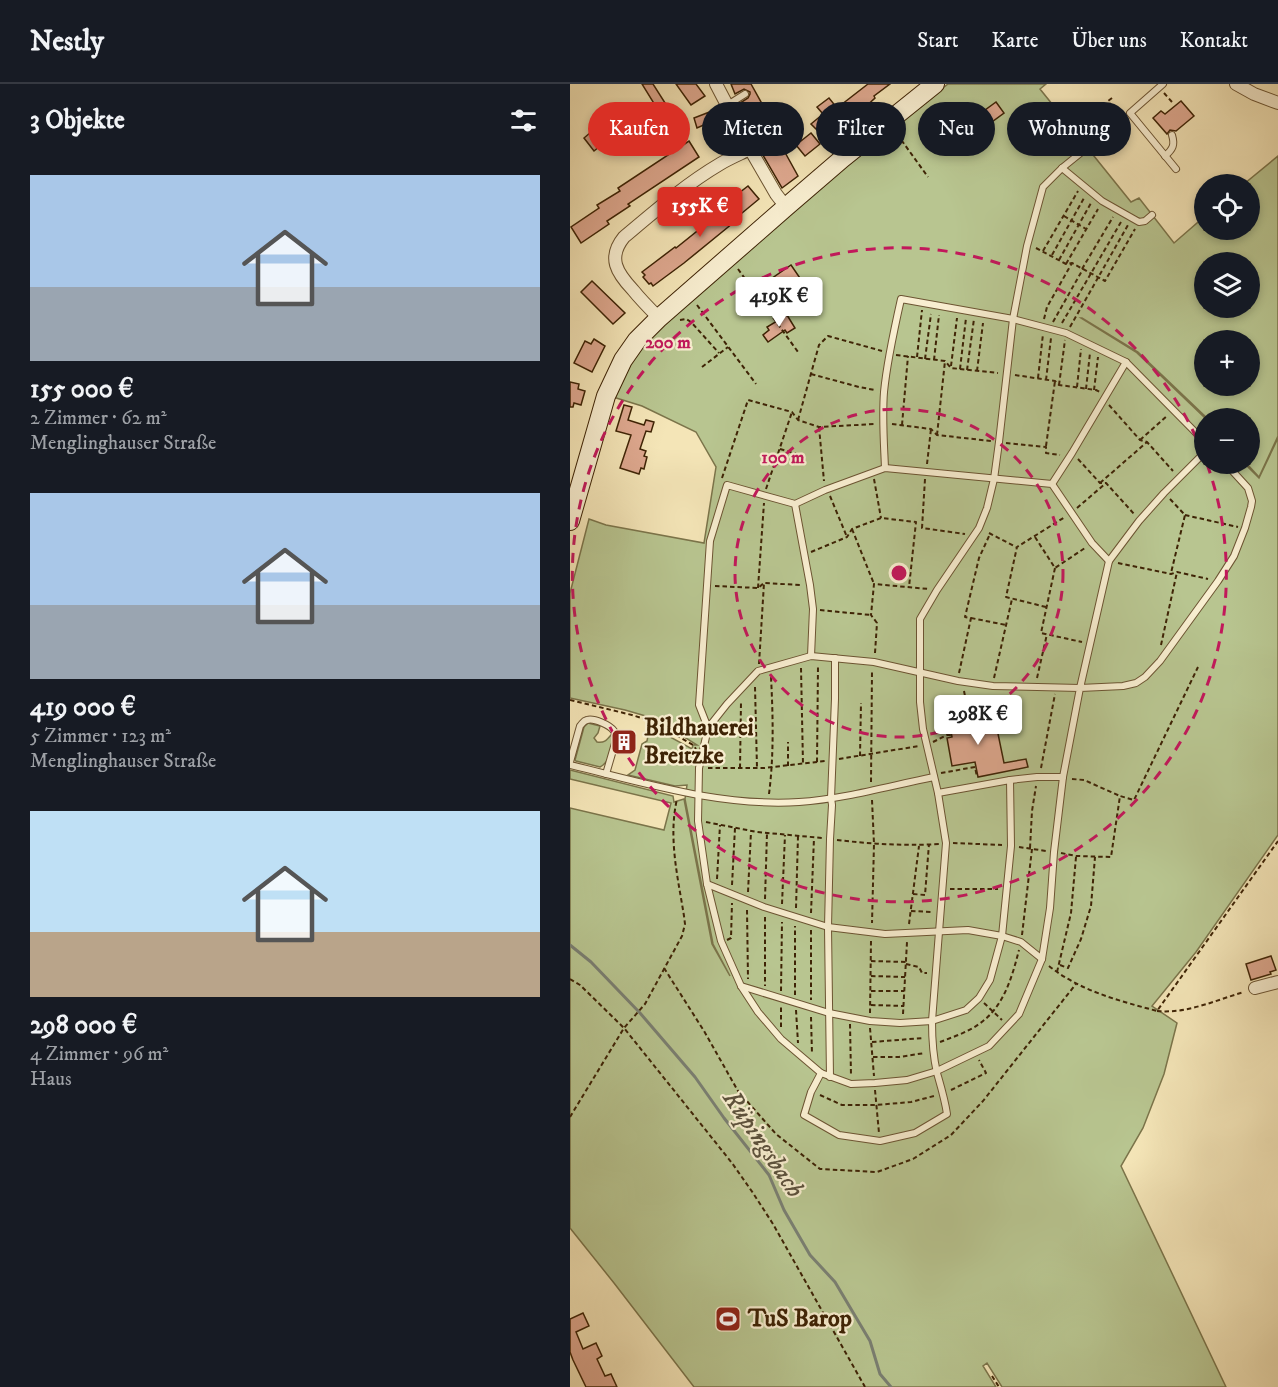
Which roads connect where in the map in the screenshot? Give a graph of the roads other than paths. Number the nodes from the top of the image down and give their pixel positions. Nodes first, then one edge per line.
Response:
1 (716, 84) edge
2 (935, 84) edge
3 (1236, 84) edge
4 (1161, 86) edge
5 (745, 94) dead end
6 (724, 102) edge
7 (732, 102) edge
8 (1278, 103) edge
9 (1172, 135) dead end
10 (735, 156) edge
11 (754, 156) edge
12 (1077, 156) edge
13 (1165, 156) junction
14 (1062, 168) junction
15 (1176, 169) dead end
16 (786, 207) junction
17 (1152, 215) dead end
18 (659, 318) junction
19 (1013, 319) junction
20 (1126, 362) junction
21 (1194, 430) edge
22 (1194, 463) edge
23 (885, 468) junction
24 (1235, 474) edge
25 (994, 479) junction
26 (1052, 484) junction
27 (795, 504) junction
28 (570, 521) edge
29 (1109, 561) junction
30 (815, 657) junction
31 (835, 658) junction
32 (920, 673) junction
33 (1080, 688) junction
34 (708, 728) junction
35 (570, 763) edge
36 (606, 774) junction
37 (933, 776) junction
38 (1063, 777) junction
39 (1010, 780) junction
40 (938, 793) junction
41 (698, 796) junction
42 (831, 798) junction
43 (707, 884) junction
44 (828, 927) junction
45 (939, 932) junction
46 (1002, 936) junction
47 (1042, 959) junction
48 (1278, 982) edge
49 (744, 987) junction
50 (1255, 988) road end
51 (829, 1012) junction
52 (932, 1020) junction
53 (937, 1071) junction
54 (821, 1074) junction
55 (830, 1077) junction

1 - 6 street
2 - 16 street
3 - 8 street
4 - 13 lane
5 - 7 lane
9 - 13 lane
10 - 18 street
11 - 16 street
12 - 14 lane
13 - 15 lane
14 - 17 lane
14 - 19 lane
16 - 18 street
18 - 28 street
19 - 20 lane
19 - 23 lane
19 - 25 lane
20 - 21 lane
20 - 26 lane
22 - 29 lane
23 - 25 lane
23 - 27 lane
24 - 33 lane
25 - 26 lane
25 - 32 lane
26 - 29 lane
27 - 30 lane
27 - 34 lane
29 - 33 lane
30 - 31 lane
30 - 34 lane
31 - 32 lane
31 - 42 lane
32 - 33 lane
32 - 37 lane
33 - 38 lane
34 - 41 lane
35 - 36 lane
35 - 36 lane
36 - 41 lane
37 - 40 lane
37 - 42 lane
38 - 39 lane
38 - 47 lane
39 - 40 lane
39 - 46 lane
40 - 45 lane
41 - 42 lane
41 - 43 lane
42 - 44 lane
43 - 44 lane
43 - 49 lane
44 - 45 lane
44 - 51 lane
45 - 46 lane
45 - 52 lane
46 - 47 lane
46 - 52 lane
47 - 53 lane
48 - 50 street
49 - 51 lane
49 - 54 lane
51 - 52 lane
51 - 55 lane
52 - 53 lane
53 - 54 lane
53 - 55 lane
54 - 55 lane

